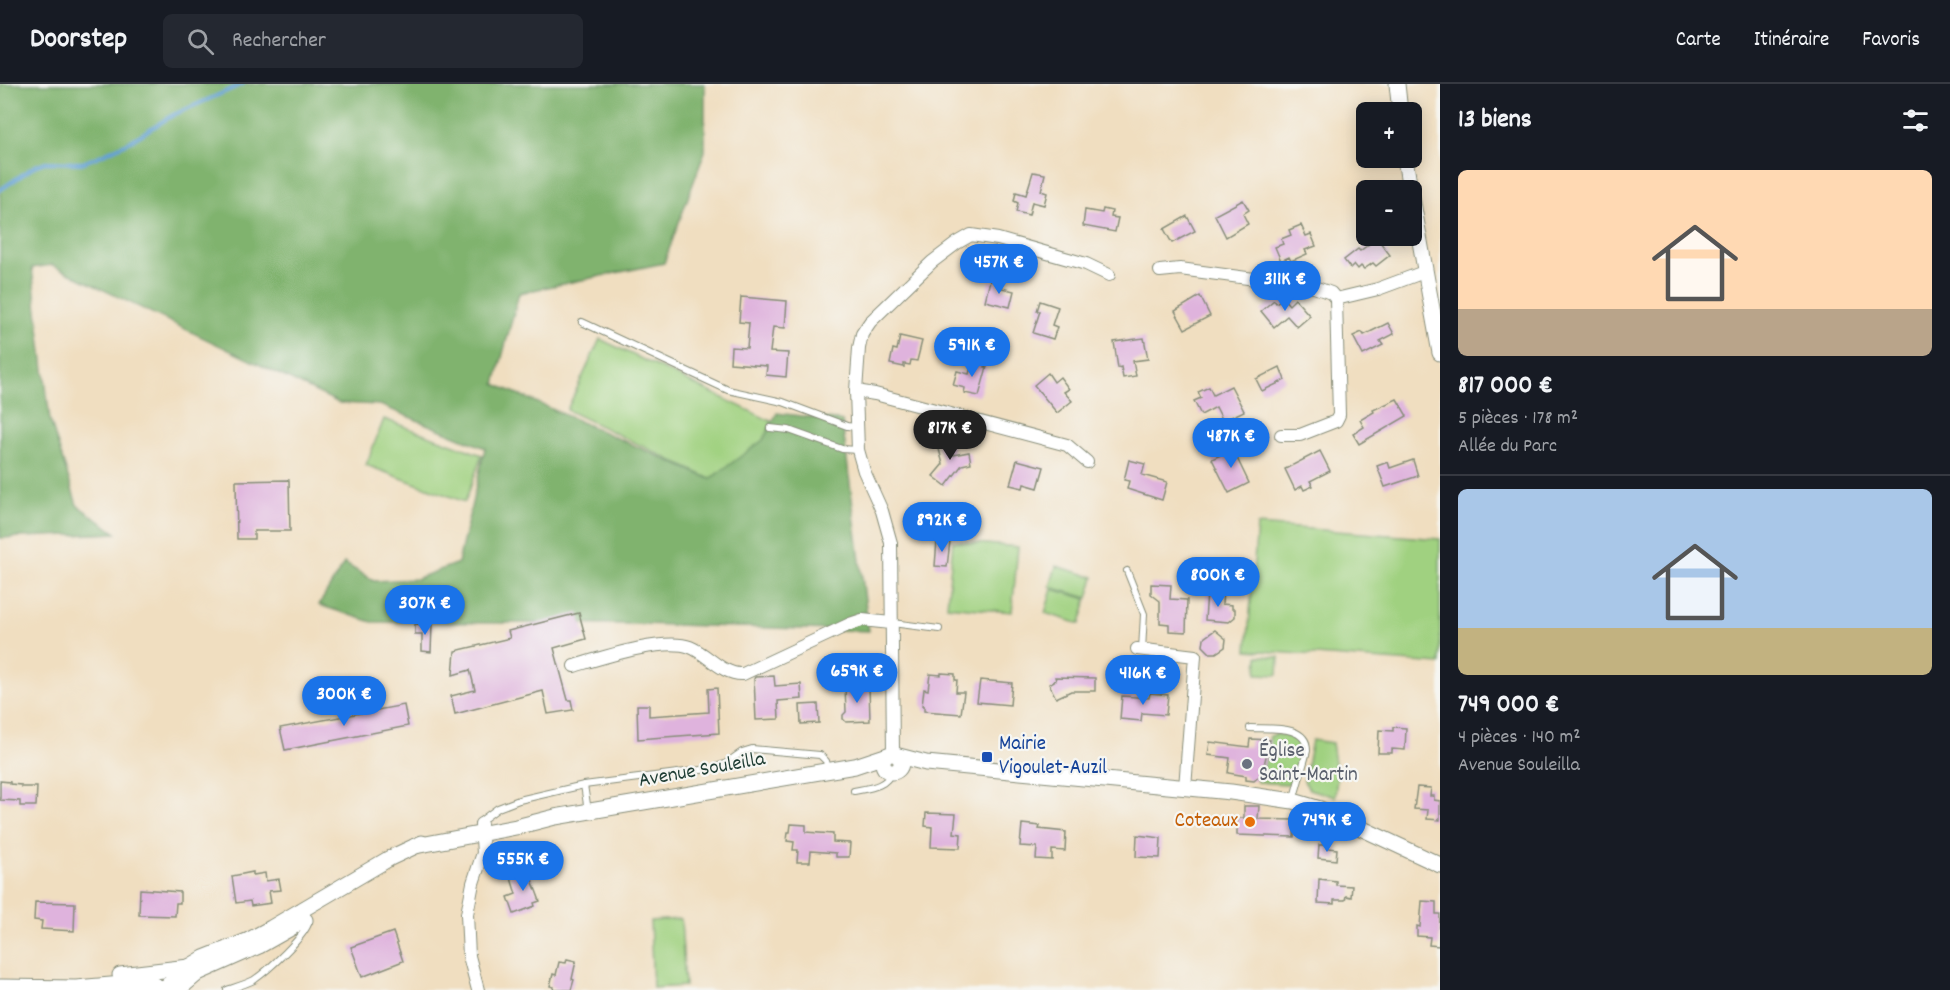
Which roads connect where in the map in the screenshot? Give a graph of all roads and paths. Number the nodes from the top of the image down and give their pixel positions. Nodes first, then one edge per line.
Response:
1 (1397, 84) edge
2 (1399, 102) edge
3 (1420, 246) edge
4 (1160, 271) dead end
5 (1424, 272) junction
6 (1109, 275) dead end
7 (1336, 299) junction
8 (582, 322) dead end
9 (1440, 353) edge
10 (856, 392) junction
11 (856, 427) junction
12 (770, 428) dead end
13 (1281, 435) dead end
14 (858, 450) junction
15 (1087, 462) dead end
16 (1127, 571) dead end
17 (891, 623) junction
18 (939, 628) dead end
19 (1140, 649) joint
20 (574, 666) dead end
21 (1250, 728) dead end
22 (892, 763) junction
23 (828, 770) junction
24 (584, 785) junction
25 (1185, 788) junction
26 (855, 791) dead end
27 (1293, 801) junction
28 (588, 812) junction
29 (481, 829) junction
30 (1440, 865) edge
31 (305, 914) junction
32 (189, 967) junction
33 (158, 969) junction
34 (0, 987) edge
35 (43, 987) junction
36 (132, 987) edge
37 (170, 988) edge
38 (227, 990) edge
39 (478, 990) edge

1 - 2 street
3 - 5 street
4 - 7 street
5 - 7 street
5 - 9 street
6 - 10 street
7 - 13 street
8 - 11 lane
10 - 11 street
10 - 15 street
11 - 14 street
12 - 14 lane
14 - 17 street
16 - 19 lane
17 - 18 lane
17 - 20 street
17 - 22 street
19 - 25 street
21 - 27 lane
22 - 23 street, Avenue Souleilla
22 - 25 street
22 - 26 lane
23 - 24 lane
23 - 28 street, Avenue Souleilla
24 - 28 lane
24 - 29 lane
25 - 27 street
27 - 30 street
28 - 29 street, Avenue Souleilla
29 - 31 street, Avenue Souleilla
29 - 39 street
31 - 32 street
31 - 37 street
31 - 38 lane
32 - 33 street
32 - 37 street
33 - 35 street
33 - 37 street
34 - 35 street
35 - 36 street
36 - 37 street

